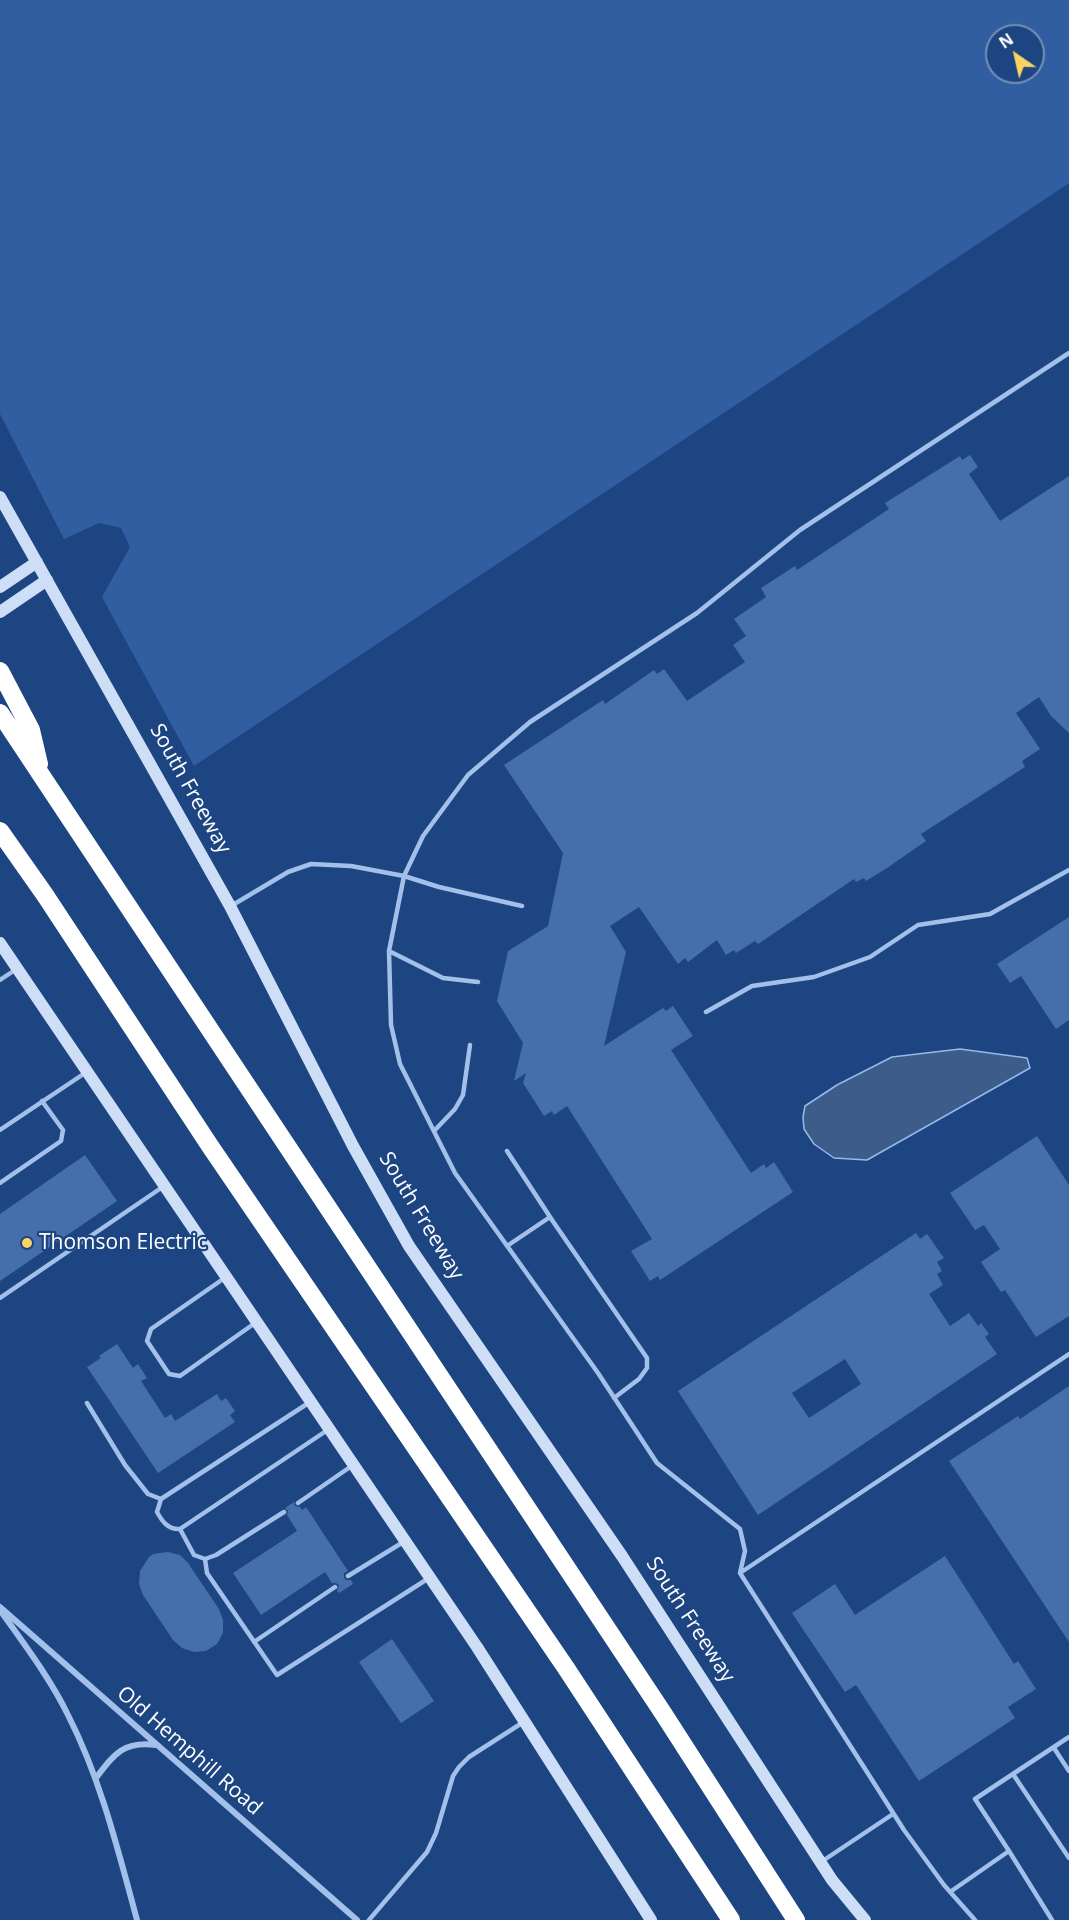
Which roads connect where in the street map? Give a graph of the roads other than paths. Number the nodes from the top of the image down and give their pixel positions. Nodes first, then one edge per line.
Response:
1 (1069, 352) edge
2 (0, 497) edge
3 (37, 562) junction
4 (47, 580) junction
5 (0, 587) edge
6 (0, 612) edge
7 (0, 671) edge
8 (0, 713) edge
9 (41, 775) junction
10 (3, 840) edge
11 (1069, 870) edge
12 (404, 876) junction
13 (230, 906) junction
14 (522, 906) dead end
15 (0, 943) edge
16 (389, 951) junction
17 (17, 968) junction
18 (0, 980) edge
19 (478, 982) dead end
20 (706, 1012) dead end
21 (470, 1045) dead end
22 (87, 1072) junction
23 (42, 1101) junction
24 (0, 1130) edge
25 (435, 1130) junction
26 (507, 1151) dead end
27 (0, 1183) edge
28 (164, 1185) junction
29 (550, 1217) junction
30 (507, 1246) junction
31 (226, 1277) junction
32 (0, 1298) edge
33 (257, 1322) junction
34 (1069, 1354) edge
35 (614, 1398) junction
36 (310, 1402) junction
37 (87, 1403) dead end
38 (329, 1429) junction
39 (353, 1465) junction
40 (161, 1499) junction
41 (298, 1503) dead end
42 (284, 1512) dead end
43 (180, 1529) junction
44 (405, 1541) junction
45 (205, 1559) junction
46 (740, 1573) junction
47 (348, 1576) dead end
48 (429, 1577) junction
49 (335, 1587) dead end
50 (0, 1608) edge
51 (254, 1642) junction
52 (524, 1722) junction
53 (1069, 1737) edge
54 (157, 1746) junction
55 (1053, 1748) junction
56 (1069, 1771) edge
57 (1013, 1774) junction
58 (96, 1778) junction
59 (893, 1814) junction
60 (1009, 1851) junction
61 (1069, 1858) edge
62 (821, 1862) junction
63 (950, 1892) junction
64 (137, 1920) edge
65 (357, 1920) edge
66 (369, 1920) edge
67 (651, 1920) edge
68 (731, 1920) edge
69 (796, 1920) edge
70 (865, 1920) edge
71 (975, 1920) edge
72 (1052, 1920) edge

1 - 12 lane
2 - 3 main road, South Freeway
3 - 4 main road, South Freeway
3 - 5 main road
4 - 6 main road
4 - 13 main road, South Freeway
7 - 9 highway
8 - 9 highway
9 - 69 highway
10 - 68 highway
11 - 20 lane
12 - 13 lane
12 - 14 lane
12 - 16 lane
13 - 62 main road, South Freeway
15 - 17 main road
16 - 19 lane
16 - 25 lane
17 - 18 lane
17 - 22 main road
21 - 25 lane
22 - 23 lane
22 - 28 main road
23 - 24 lane
23 - 27 lane
25 - 30 lane
26 - 29 lane
28 - 31 main road
28 - 32 lane
29 - 30 lane
29 - 35 lane
30 - 35 lane
31 - 33 main road
31 - 33 lane
33 - 36 main road
34 - 46 lane
35 - 46 lane
36 - 38 main road
36 - 40 lane
37 - 40 lane
38 - 39 main road
38 - 43 lane
39 - 41 lane
39 - 44 main road
40 - 43 lane
42 - 45 lane
43 - 45 lane
44 - 47 lane
44 - 48 main road
45 - 51 lane
46 - 59 lane
48 - 51 lane
48 - 52 main road
49 - 51 lane
50 - 54 street, Old Hemphill Road
50 - 58 street, Old Hemphill Road
52 - 66 lane
52 - 67 main road
53 - 55 lane
54 - 58 street
54 - 65 street, Old Hemphill Road
55 - 56 lane
55 - 57 lane
57 - 60 lane
57 - 61 lane
58 - 64 street, Old Hemphill Road
59 - 62 lane
59 - 63 lane
60 - 63 lane
60 - 72 lane
62 - 70 main road, South Freeway
63 - 71 lane

